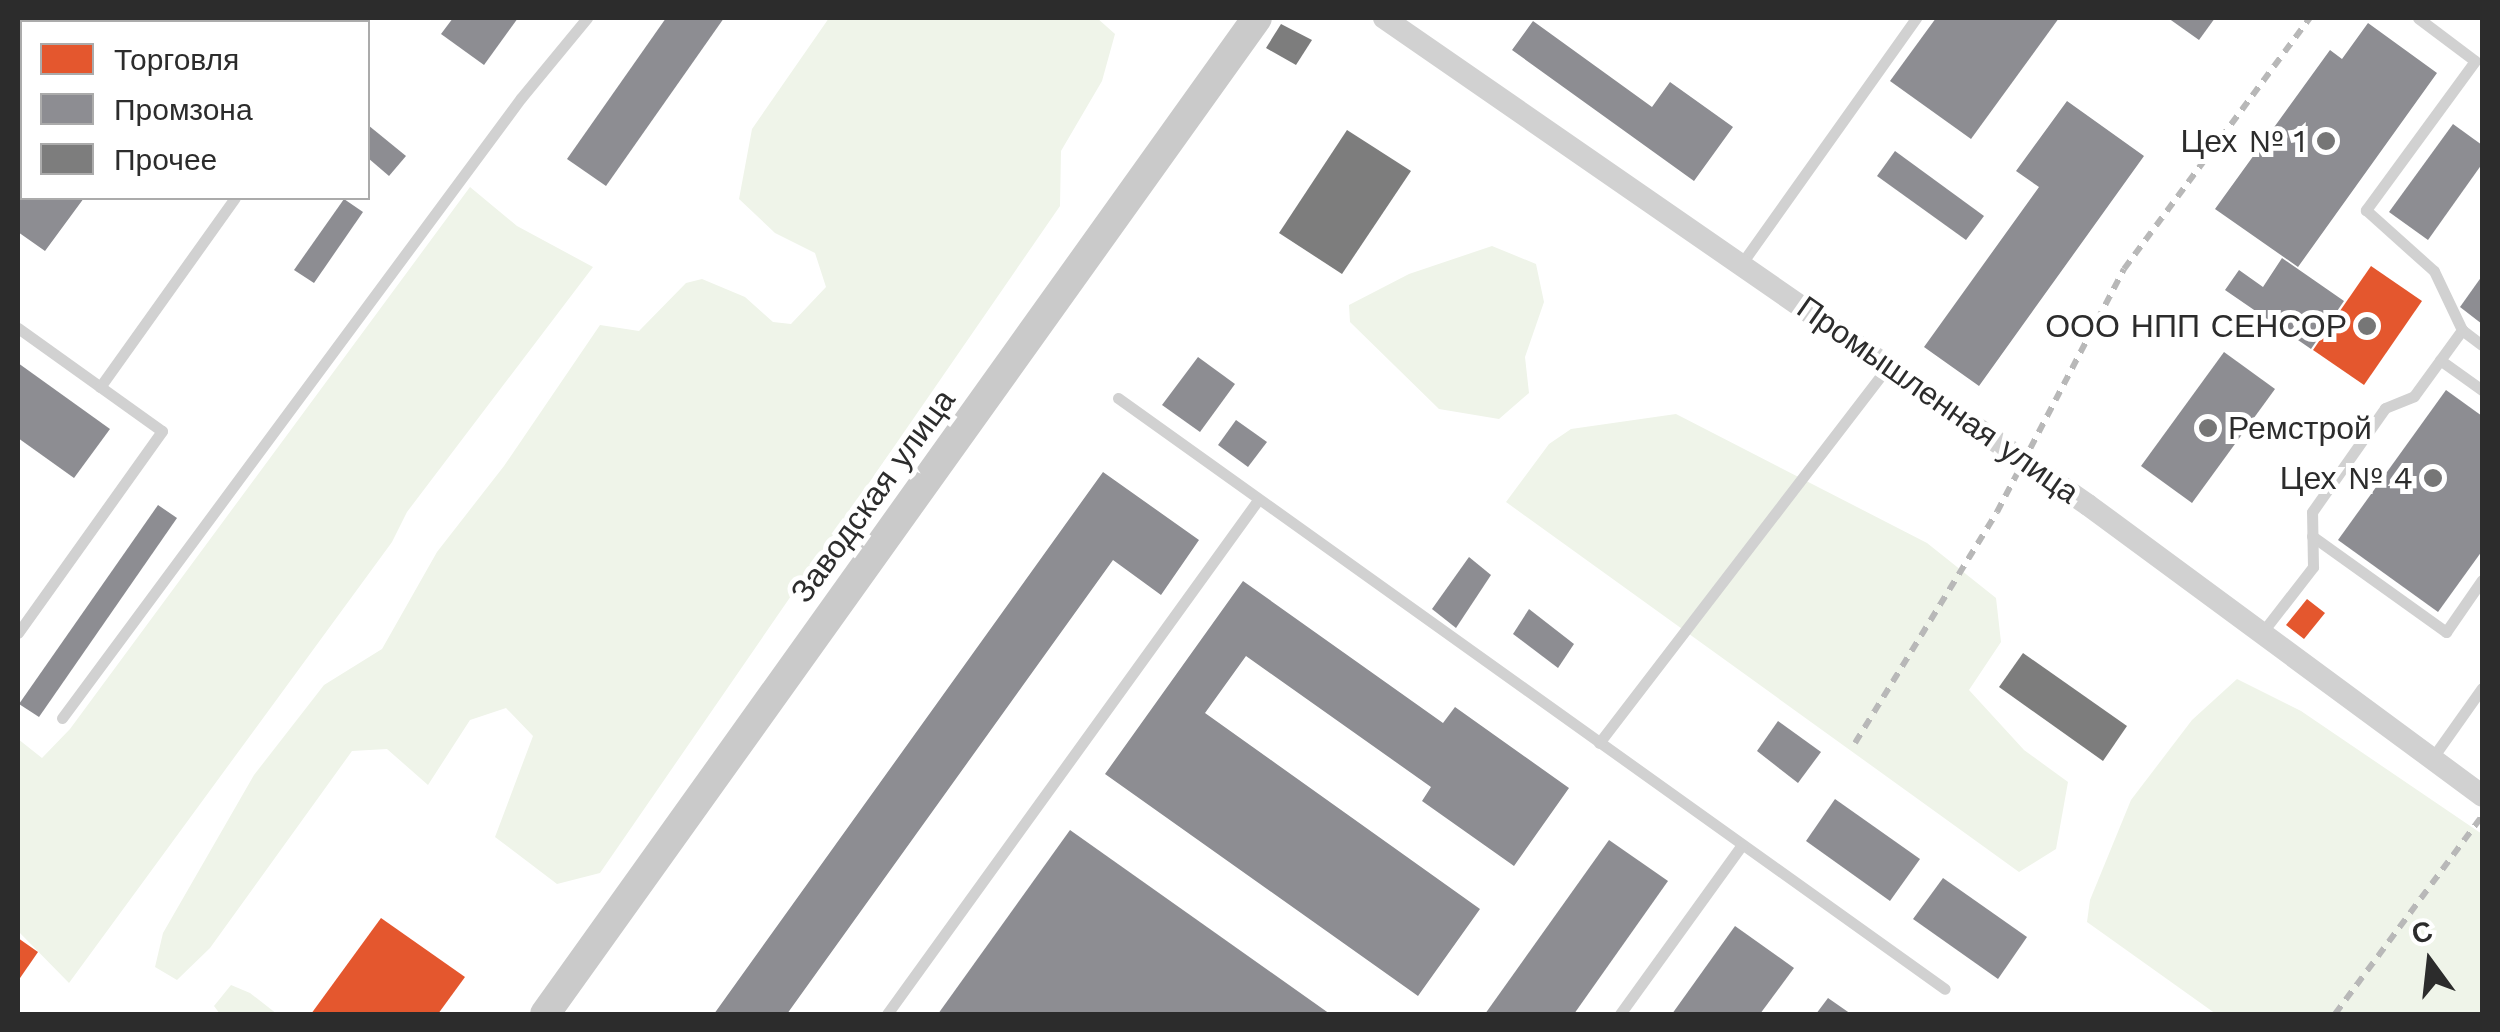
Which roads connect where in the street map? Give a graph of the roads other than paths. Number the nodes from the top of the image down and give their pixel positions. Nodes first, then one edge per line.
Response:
1 (587, 18) edge
2 (1257, 18) edge
3 (1384, 18) edge
4 (1916, 18) edge
5 (2418, 18) edge
6 (233, 200) edge
7 (1742, 262) junction
8 (18, 328) edge
9 (2462, 330) junction
10 (2482, 345) edge
11 (2440, 360) junction
12 (1888, 366) junction
13 (100, 386) junction
14 (2482, 390) edge
15 (1118, 398) dead end
16 (1258, 500) junction
17 (2312, 536) junction
18 (2482, 580) edge
19 (18, 633) edge
20 (2261, 634) junction
21 (2482, 688) edge
22 (62, 718) dead end
23 (1599, 742) junction
24 (2431, 760) junction
25 (2482, 796) edge
26 (1742, 844) junction
27 (1945, 989) dead end
28 (545, 1014) edge
29 (887, 1014) edge
30 (1620, 1014) edge

1 - 22 lane
2 - 28 main road, Заводская улица
3 - 7 street, Промышленная улица
4 - 7 lane
5 - 9 lane
6 - 13 lane
7 - 12 street, Промышленная улица
8 - 13 lane
9 - 10 lane
9 - 11 lane
11 - 14 lane
11 - 17 lane
12 - 20 street, Промышленная улица
12 - 23 lane
13 - 19 lane
15 - 16 lane
16 - 23 lane
16 - 29 lane
17 - 18 lane
17 - 20 lane
20 - 24 street, Промышленная улица
21 - 24 lane
23 - 26 lane
24 - 25 street, Промышленная улица
26 - 27 lane
26 - 30 lane

